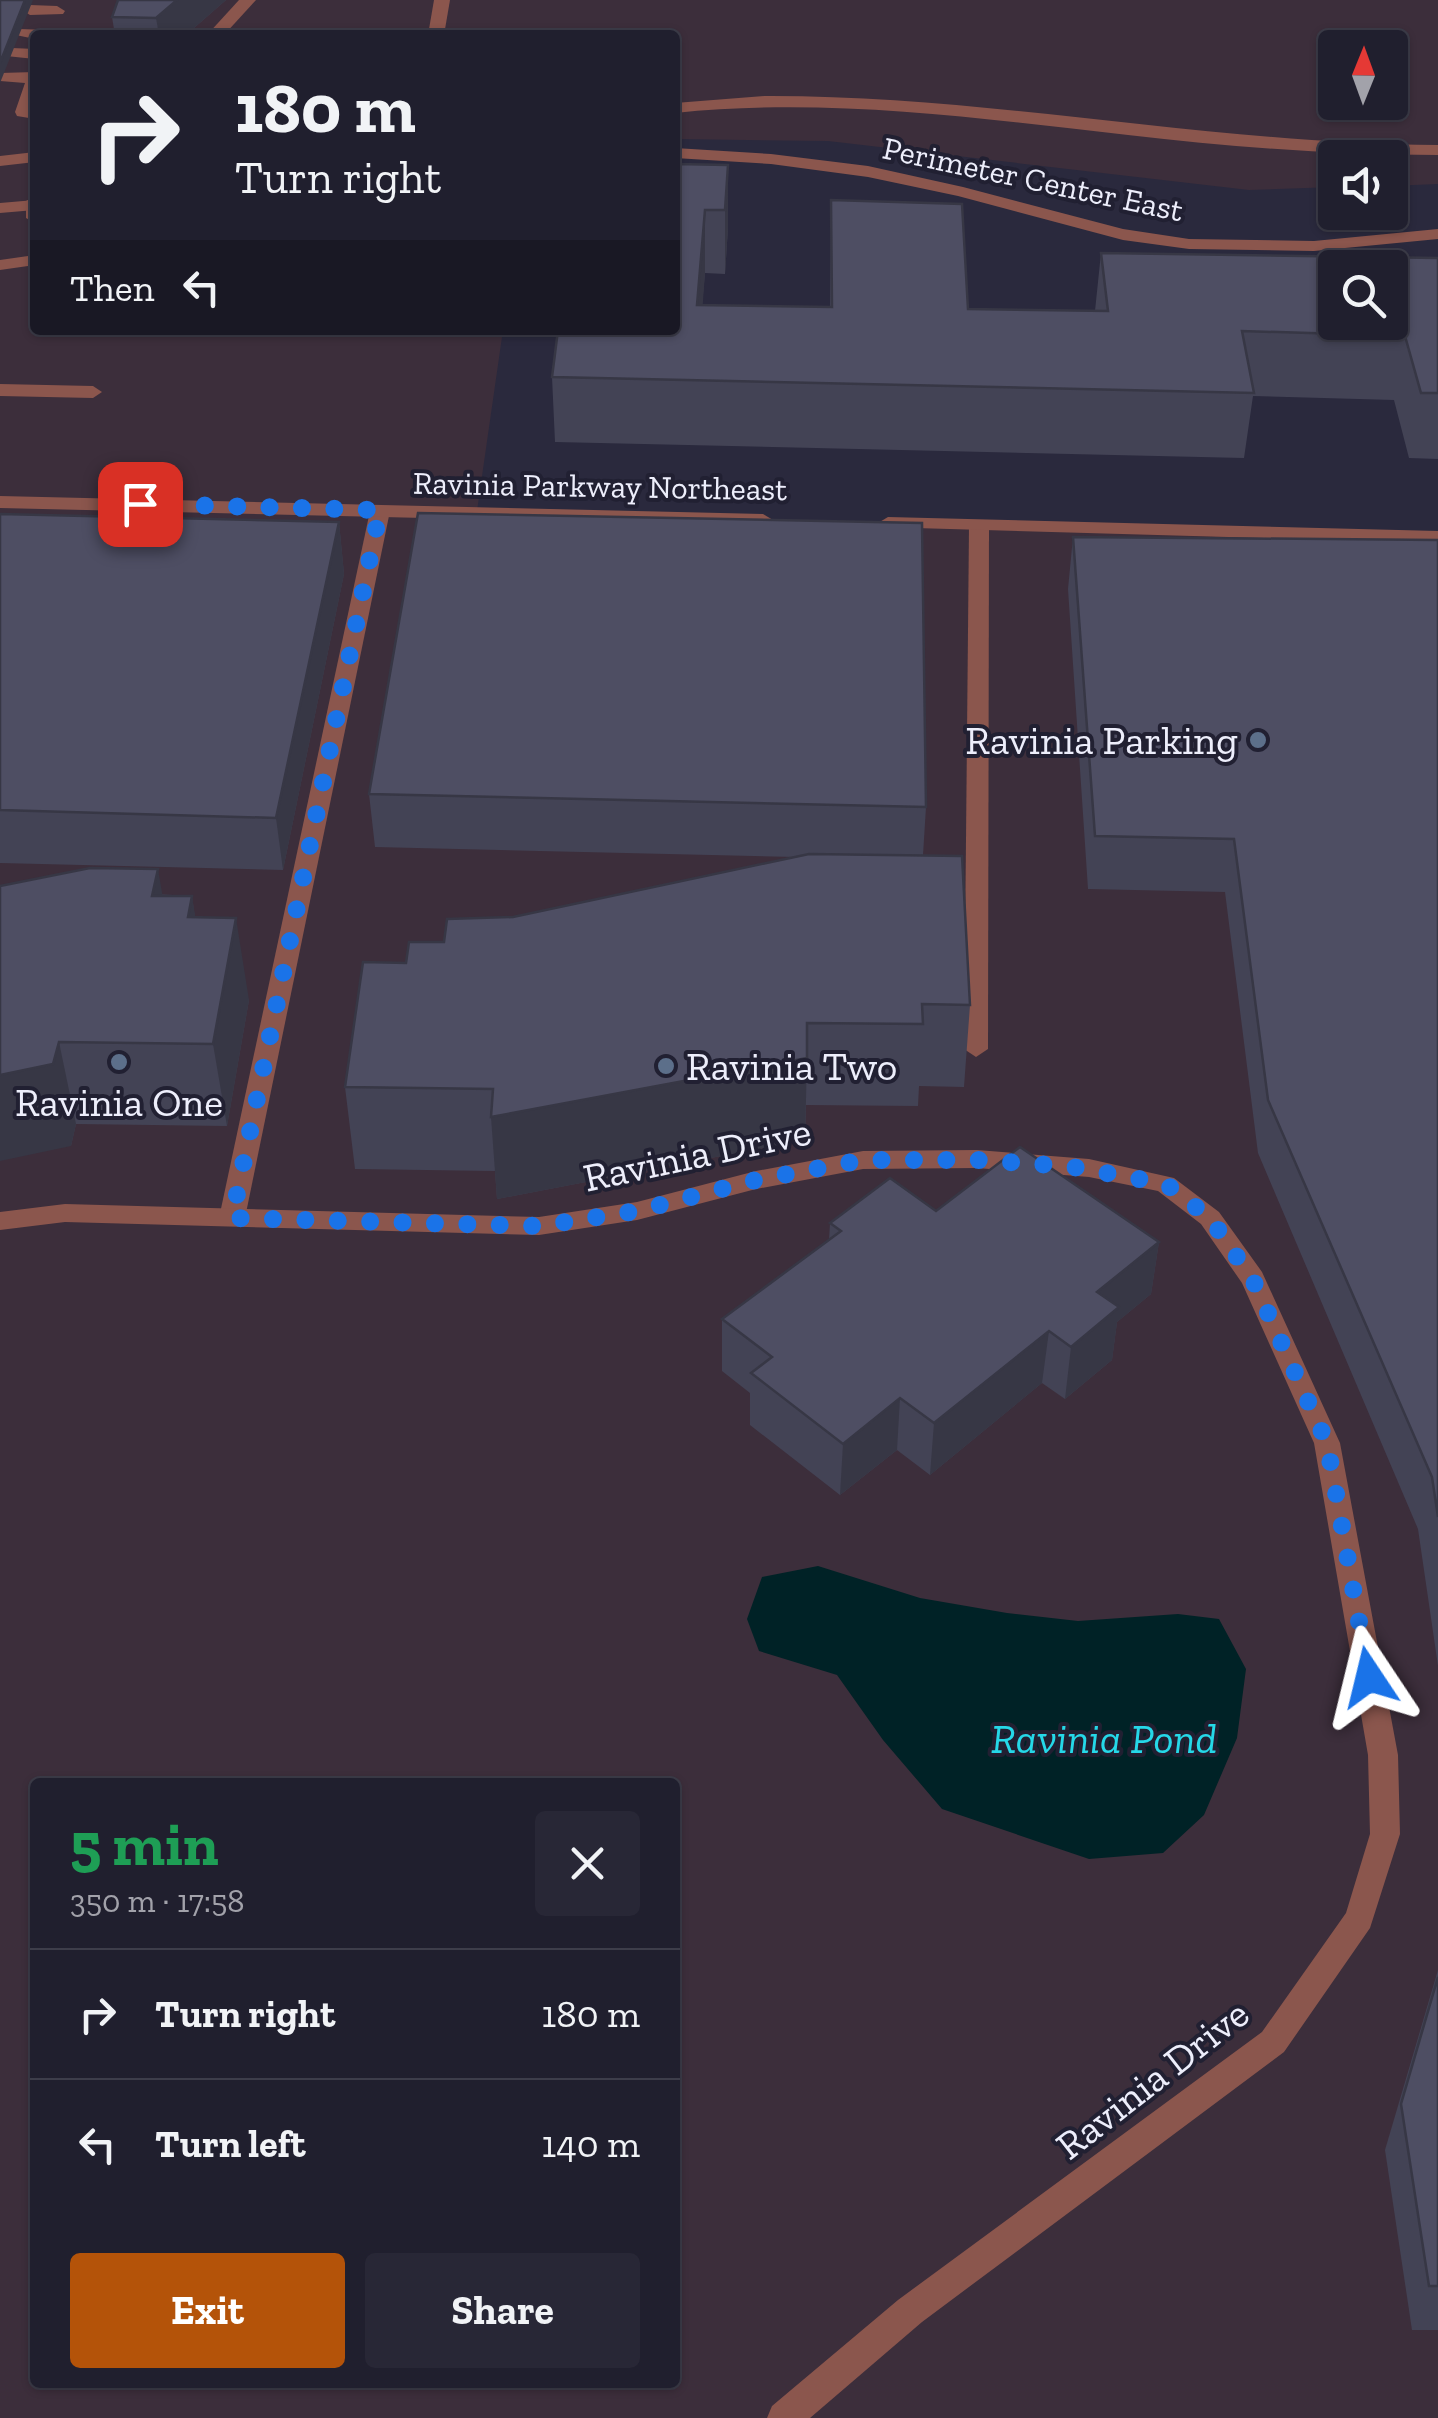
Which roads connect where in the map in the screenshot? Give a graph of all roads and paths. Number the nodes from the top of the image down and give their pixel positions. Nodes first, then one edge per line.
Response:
1 (248, 0) edge
2 (442, 0) edge
3 (30, 10) dead end
4 (57, 11) dead end
5 (219, 30) edge
6 (437, 30) edge
7 (20, 34) edge
8 (30, 34) edge
9 (12, 53) edge
10 (30, 54) edge
11 (2, 78) edge
12 (30, 78) edge
13 (680, 107) edge
14 (0, 112) edge
15 (29, 113) edge
16 (1438, 150) edge
17 (680, 153) edge
18 (30, 157) edge
19 (0, 160) edge
20 (30, 207) edge
21 (0, 208) edge
22 (1438, 234) edge
23 (1186, 244) junction
24 (30, 261) edge
25 (1178, 263) edge
26 (0, 265) edge
27 (0, 390) edge
28 (93, 392) dead end
29 (0, 502) edge
30 (380, 510) junction
31 (779, 520) edge
32 (859, 522) edge
33 (979, 526) junction
34 (1438, 537) edge
35 (976, 1049) dead end
36 (232, 1218) junction
37 (0, 1220) edge
38 (784, 2418) edge

1 - 5 street
2 - 6 street
3 - 4 street
7 - 8 street
9 - 10 street
11 - 12 street
13 - 16 street, Perimeter Center East
14 - 15 street
17 - 23 street, Perimeter Center East
18 - 19 street
20 - 21 street
22 - 23 street, Perimeter Center East
23 - 25 street
24 - 26 street
27 - 28 street
29 - 30 street, Ravinia Parkway Northeast
30 - 31 street, Ravinia Parkway Northeast
30 - 36 street
32 - 33 street
33 - 34 street
33 - 35 street
36 - 37 street, Ravinia Drive
36 - 38 street, Ravinia Drive

